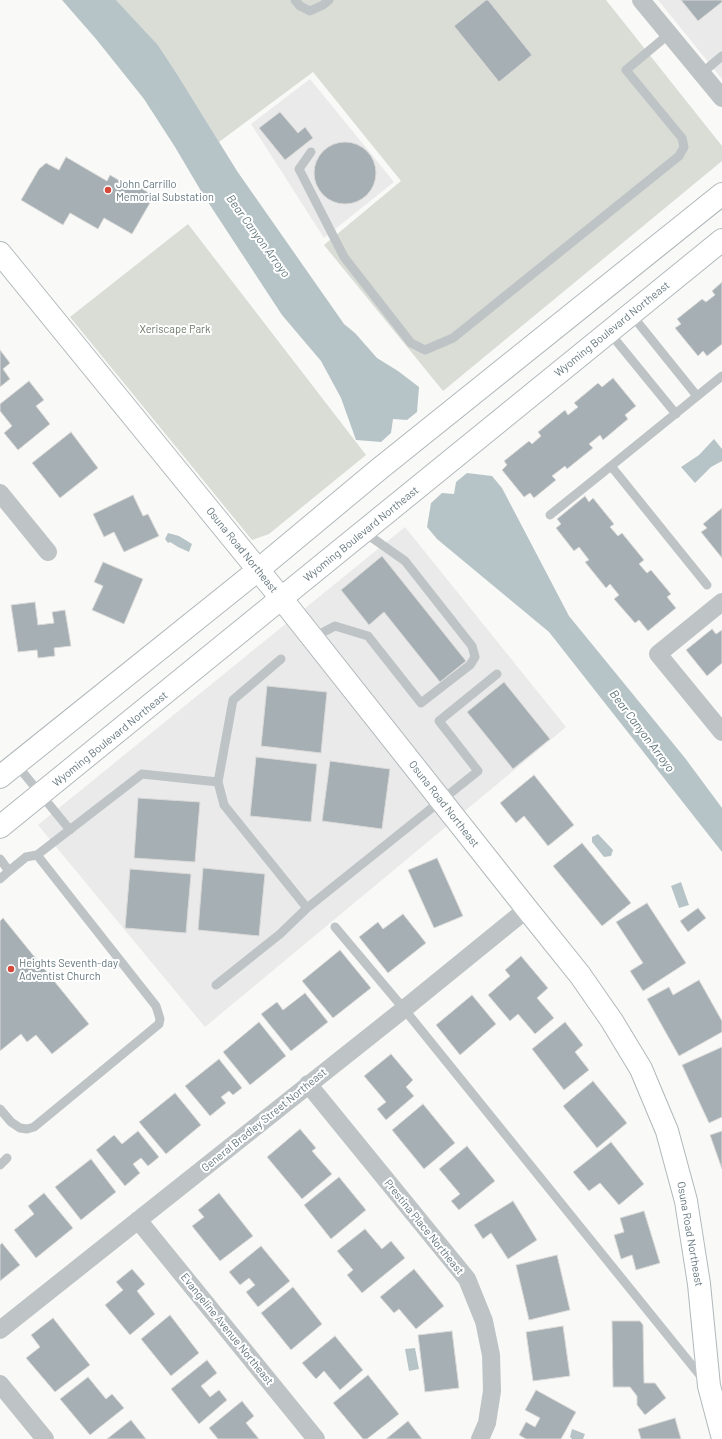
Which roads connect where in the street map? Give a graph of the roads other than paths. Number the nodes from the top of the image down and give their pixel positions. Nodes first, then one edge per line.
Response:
1 (295, 0) edge
2 (329, 0) edge
3 (641, 0) edge
4 (669, 34) junction
5 (722, 56) edge
6 (702, 73) junction
7 (722, 98) edge
8 (311, 152) dead end
9 (722, 194) edge
10 (722, 240) edge
11 (0, 253) edge
12 (631, 314) junction
13 (609, 332) junction
14 (722, 376) edge
15 (697, 396) junction
16 (676, 414) junction
17 (611, 466) junction
18 (0, 493) edge
19 (550, 515) dead end
20 (364, 532) junction
21 (48, 552) dead end
22 (258, 570) junction
23 (707, 585) dead end
24 (281, 598) junction
25 (722, 602) edge
26 (312, 638) junction
27 (281, 659) dead end
28 (497, 674) dead end
29 (722, 732) edge
30 (8, 770) edge
31 (218, 782) junction
32 (42, 794) junction
33 (441, 801) junction
34 (0, 827) edge
35 (70, 830) junction
36 (37, 854) junction
37 (0, 859) edge
38 (9, 871) junction
39 (0, 878) edge
40 (307, 908) junction
41 (527, 909) junction
42 (335, 927) dead end
43 (216, 985) dead end
44 (404, 1009) junction
45 (308, 1084) junction
46 (0, 1109) edge
47 (8, 1158) dead end
48 (0, 1165) edge
49 (138, 1220) junction
50 (0, 1330) edge
51 (0, 1384) edge
52 (709, 1386) junction
53 (722, 1435) edge
54 (45, 1439) edge
55 (316, 1439) edge
56 (480, 1439) edge

1 - 2 lane
3 - 4 street
4 - 6 street
4 - 8 lane
5 - 6 lane
6 - 7 street
9 - 22 main road
10 - 12 main road, Wyoming Boulevard Northeast
11 - 22 main road, Osuna Road Northeast
12 - 13 main road, Wyoming Boulevard Northeast
12 - 15 lane
13 - 16 lane
13 - 20 main road, Wyoming Boulevard Northeast
14 - 15 lane
15 - 16 lane
16 - 17 lane
17 - 19 lane
17 - 23 lane
18 - 21 street
20 - 24 main road, Wyoming Boulevard Northeast
20 - 26 lane
22 - 24 main road, Osuna Road Northeast
22 - 30 main road
24 - 26 main road, Osuna Road Northeast
24 - 32 main road, Wyoming Boulevard Northeast
25 - 29 street
26 - 33 main road, Osuna Road Northeast
27 - 31 lane
28 - 33 lane
30 - 32 lane
31 - 35 lane
31 - 40 lane
32 - 34 main road, Wyoming Boulevard Northeast
32 - 35 lane
33 - 40 lane
33 - 41 main road, Osuna Road Northeast
35 - 36 lane
36 - 38 lane
36 - 46 lane
37 - 38 lane
38 - 39 lane
40 - 43 lane
41 - 44 street, General Bradley Street Northeast
41 - 52 main road, Osuna Road Northeast
42 - 44 lane
44 - 45 street, General Bradley Street Northeast
44 - 52 lane
45 - 49 street, General Bradley Street Northeast
45 - 56 street, Prestina Place Northeast
47 - 48 lane
49 - 50 street, General Bradley Street Northeast
49 - 55 street, Evangeline Avenue Northeast
51 - 54 street
52 - 53 main road, Osuna Road Northeast

